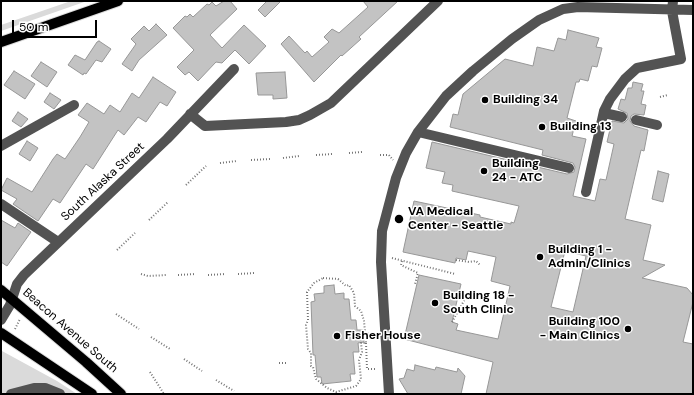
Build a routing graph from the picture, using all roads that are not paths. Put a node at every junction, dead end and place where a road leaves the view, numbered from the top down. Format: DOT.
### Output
graph roads {
  1 [pos="118,1"];
  2 [pos="438,1"];
  3 [pos="672,6"];
  4 [pos="693,10"];
  5 [pos="1,42"];
  6 [pos="234,70"];
  7 [pos="74,105"];
  8 [pos="604,113"];
  9 [pos="190,114"];
  10 [pos="622,117"];
  11 [pos="636,120"];
  12 [pos="657,125"];
  13 [pos="418,132"];
  14 [pos="1,146"];
  15 [pos="569,168"];
  16 [pos="586,192"];
  17 [pos="1,204"];
  18 [pos="58,242"];
  19 [pos="1,290"];
  20 [pos="12,298"];
  21 [pos="5,321"];
  22 [pos="1,333"];
  23 [pos="11,394"];
  24 [pos="60,394"];
  25 [pos="92,394"];
  26 [pos="121,394"];
  27 [pos="389,394"];
  1 -- 5 [label="main road"];
  2 -- 9 [label="street"];
  3 -- 4 [label="street"];
  3 -- 8 [label="street"];
  3 -- 13 [label="street"];
  6 -- 9 [label="street, South Alaska Street"];
  7 -- 14 [label="street"];
  8 -- 10 [label="street"];
  8 -- 16 [label="street"];
  9 -- 18 [label="street, South Alaska Street"];
  11 -- 12 [label="street"];
  13 -- 15 [label="street"];
  13 -- 27 [label="street"];
  17 -- 18 [label="street"];
  18 -- 20 [label="street, South Alaska Street"];
  19 -- 20 [label="main road, Beacon Avenue South"];
  20 -- 21 [label="street, South Alaska Street"];
  20 -- 26 [label="main road, Beacon Avenue South"];
  22 -- 25 [label="main road"];
  23 -- 24 [label="street"];
}
